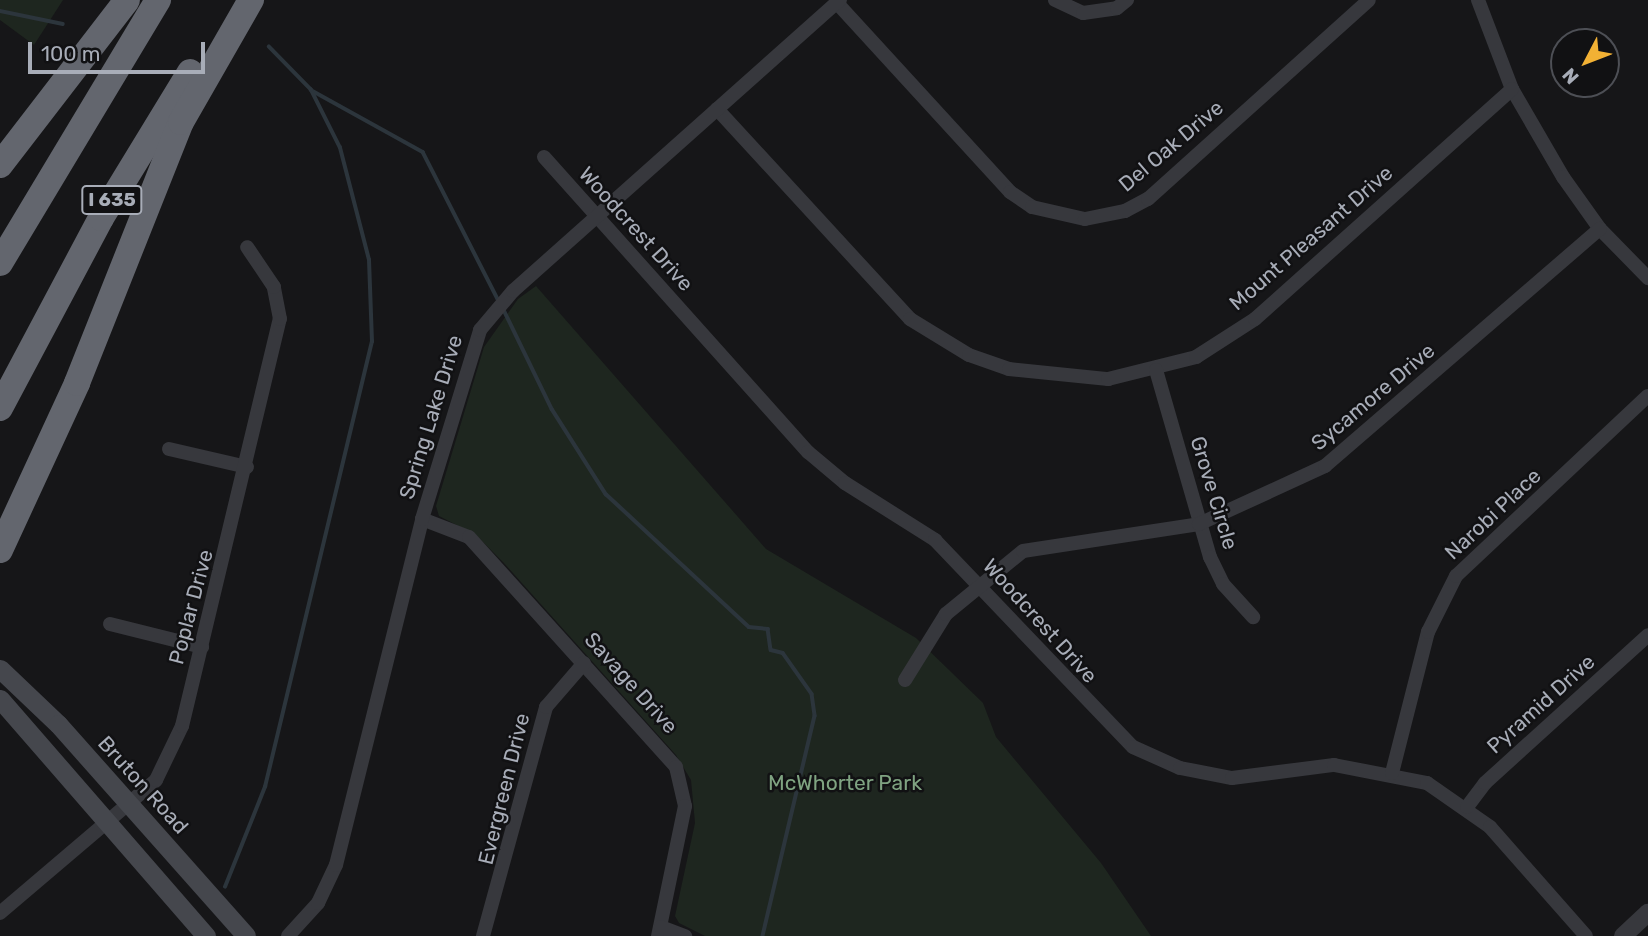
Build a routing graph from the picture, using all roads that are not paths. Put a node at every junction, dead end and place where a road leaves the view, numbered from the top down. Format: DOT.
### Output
graph roads {
  1 [pos="127,0"];
  2 [pos="158,0"];
  3 [pos="238,0"];
  4 [pos="251,0"];
  5 [pos="1055,0"];
  6 [pos="1127,0"];
  7 [pos="1369,0"];
  8 [pos="1478,0"];
  9 [pos="838,1"];
  10 [pos="1512,89"];
  11 [pos="717,109"];
  12 [pos="544,157"];
  13 [pos="0,165"];
  14 [pos="597,216"];
  15 [pos="1600,229"];
  16 [pos="247,247"];
  17 [pos="0,263"];
  18 [pos="1648,278"];
  19 [pos="1156,369"];
  20 [pos="1648,396"];
  21 [pos="0,408"];
  22 [pos="169,449"];
  23 [pos="247,467"];
  24 [pos="422,519"];
  25 [pos="1199,524"];
  26 [pos="0,550"];
  27 [pos="978,584"];
  28 [pos="1253,617"];
  29 [pos="110,624"];
  30 [pos="1648,635"];
  31 [pos="202,646"];
  32 [pos="584,663"];
  33 [pos="0,669"];
  34 [pos="905,680"];
  35 [pos="0,699"];
  36 [pos="1392,773"];
  37 [pos="131,806"];
  38 [pos="1467,807"];
  39 [pos="108,825"];
  40 [pos="0,913"];
  41 [pos="1648,913"];
  42 [pos="659,932"];
  43 [pos="206,936"];
  44 [pos="246,936"];
  45 [pos="288,936"];
  46 [pos="483,936"];
  47 [pos="685,936"];
  48 [pos="1586,936"];
  49 [pos="1623,936"];
  1 -- 13 [label="highway"];
  2 -- 17 [label="highway"];
  3 -- 21 [label="highway, I 635"];
  4 -- 26 [label="highway"];
  5 -- 6 [label="street"];
  7 -- 9 [label="street, Del Oak Drive"];
  8 -- 10 [label="street"];
  9 -- 11 [label="street, Spring Lake Drive"];
  10 -- 15 [label="street"];
  10 -- 19 [label="street, Mount Pleasant Drive"];
  11 -- 14 [label="street, Spring Lake Drive"];
  11 -- 19 [label="street, Mount Pleasant Drive"];
  12 -- 14 [label="street, Woodcrest Drive"];
  14 -- 24 [label="street, Spring Lake Drive"];
  14 -- 27 [label="street, Woodcrest Drive"];
  15 -- 18 [label="street"];
  15 -- 25 [label="street, Sycamore Drive"];
  16 -- 23 [label="street, Poplar Drive"];
  19 -- 25 [label="street, Grove Circle"];
  20 -- 36 [label="street, Narobi Place"];
  22 -- 23 [label="street"];
  23 -- 31 [label="street, Poplar Drive"];
  24 -- 32 [label="street, Savage Drive"];
  24 -- 45 [label="street, Spring Lake Drive"];
  25 -- 27 [label="street, Sycamore Drive"];
  25 -- 28 [label="street, Grove Circle"];
  27 -- 34 [label="street, Sycamore Drive"];
  27 -- 36 [label="street, Woodcrest Drive"];
  29 -- 31 [label="street"];
  30 -- 38 [label="street, Pyramid Drive"];
  31 -- 37 [label="street, Poplar Drive"];
  32 -- 42 [label="street, Savage Drive"];
  32 -- 46 [label="street, Evergreen Drive"];
  33 -- 37 [label="main road, Bruton Road"];
  35 -- 39 [label="main road"];
  36 -- 38 [label="street, Woodcrest Drive"];
  37 -- 39 [label="street, Poplar Drive"];
  37 -- 44 [label="main road, Bruton Road"];
  38 -- 48 [label="street, Woodcrest Drive"];
  39 -- 40 [label="street, Poplar Drive"];
  39 -- 43 [label="main road"];
  41 -- 49 [label="street"];
  42 -- 47 [label="street"];
}
